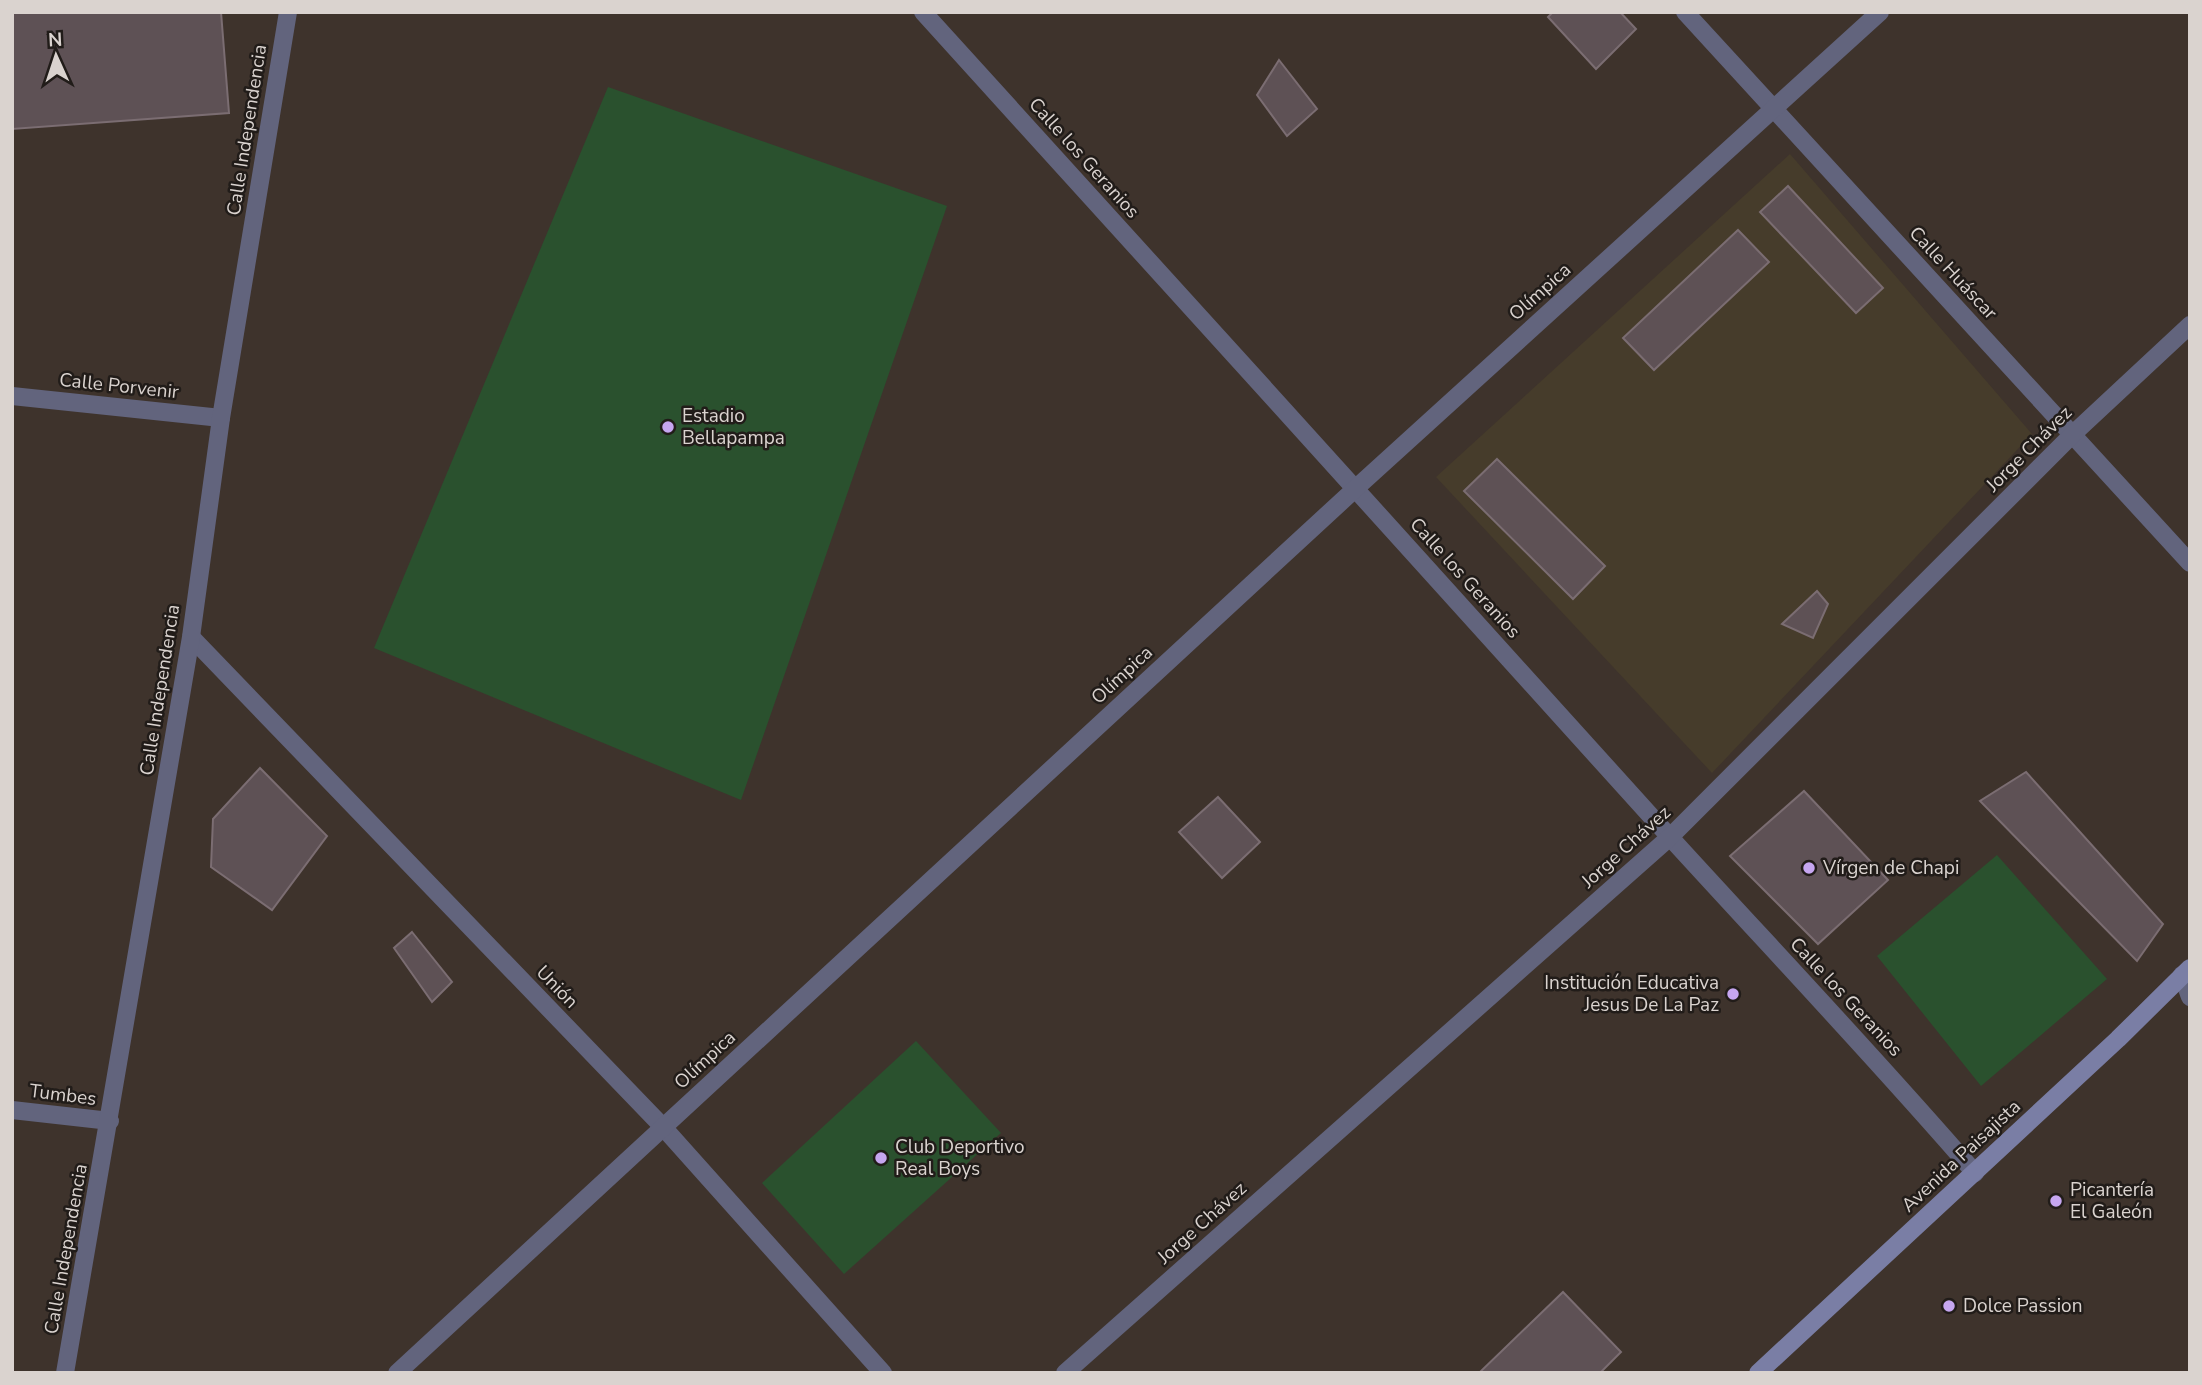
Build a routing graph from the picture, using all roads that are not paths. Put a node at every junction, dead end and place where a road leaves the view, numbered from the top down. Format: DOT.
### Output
graph roads {
  1 [pos="288,12"];
  2 [pos="923,12"];
  3 [pos="1685,12"];
  4 [pos="1880,12"];
  5 [pos="1773,108"];
  6 [pos="2190,325"];
  7 [pos="12,396"];
  8 [pos="221,418"];
  9 [pos="2073,434"];
  10 [pos="1356,488"];
  11 [pos="2190,563"];
  12 [pos="191,638"];
  13 [pos="1670,837"];
  14 [pos="2186,971"];
  15 [pos="2190,997"];
  16 [pos="12,1110"];
  17 [pos="110,1121"];
  18 [pos="663,1127"];
  19 [pos="1975,1172"];
  20 [pos="65,1373"];
  21 [pos="397,1373"];
  22 [pos="883,1373"];
  23 [pos="1065,1373"];
  24 [pos="1758,1373"];
  1 -- 8 [label="street, Calle Independencia"];
  2 -- 10 [label="street, Calle los Geranios"];
  3 -- 5 [label="street, Calle Huáscar"];
  4 -- 5 [label="street, Olímpica"];
  5 -- 9 [label="street, Calle Huáscar"];
  5 -- 10 [label="street, Olímpica"];
  6 -- 9 [label="street, Jorge Chávez"];
  7 -- 8 [label="street, Calle Porvenir"];
  8 -- 12 [label="street, Calle Independencia"];
  9 -- 11 [label="street, Calle Huáscar"];
  9 -- 13 [label="street, Jorge Chávez"];
  10 -- 13 [label="street, Calle los Geranios"];
  10 -- 18 [label="street, Olímpica"];
  12 -- 17 [label="street, Calle Independencia"];
  12 -- 18 [label="street, Unión"];
  13 -- 19 [label="street, Calle los Geranios"];
  13 -- 23 [label="street, Jorge Chávez"];
  14 -- 15 [label="street"];
  14 -- 19 [label="main road, Avenida Paisajista"];
  16 -- 17 [label="street, Tumbes"];
  17 -- 20 [label="street, Calle Independencia"];
  18 -- 21 [label="street, Olímpica"];
  18 -- 22 [label="street, Unión"];
  19 -- 24 [label="main road, Avenida Paisajista"];
}
